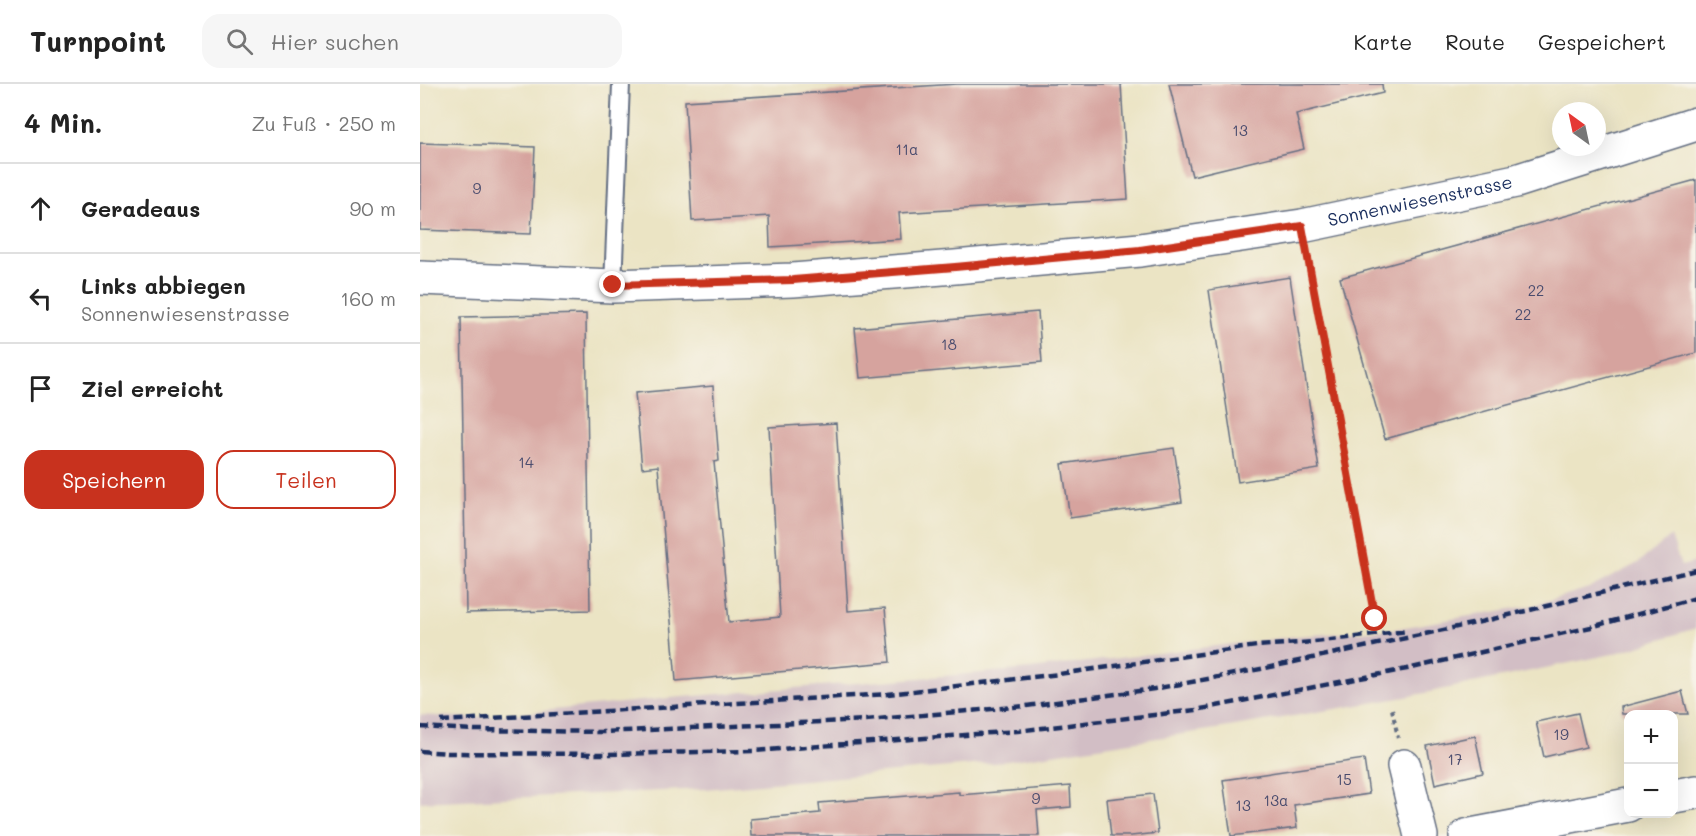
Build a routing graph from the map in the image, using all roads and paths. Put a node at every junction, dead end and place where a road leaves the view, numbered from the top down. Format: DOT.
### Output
graph roads {
  1 [pos="621,84"];
  2 [pos="1696,124"];
  3 [pos="1302,226"];
  4 [pos="420,278"];
  5 [pos="613,285"];
  6 [pos="1375,619"];
  7 [pos="1404,766"];
  8 [pos="1696,792"];
  9 [pos="1678,795"];
  10 [pos="1624,806"];
  11 [pos="1421,836"];
  12 [pos="1466,836"];
  1 -- 5 [label="lane"];
  2 -- 3 [label="street, Sonnenwiesenstrasse"];
  3 -- 5 [label="street, Sonnenwiesenstrasse"];
  3 -- 6 [label="path"];
  4 -- 5 [label="street, Sonnenwiesenstrasse"];
  7 -- 11 [label="street"];
  8 -- 9 [label="street"];
  10 -- 12 [label="street"];
}
